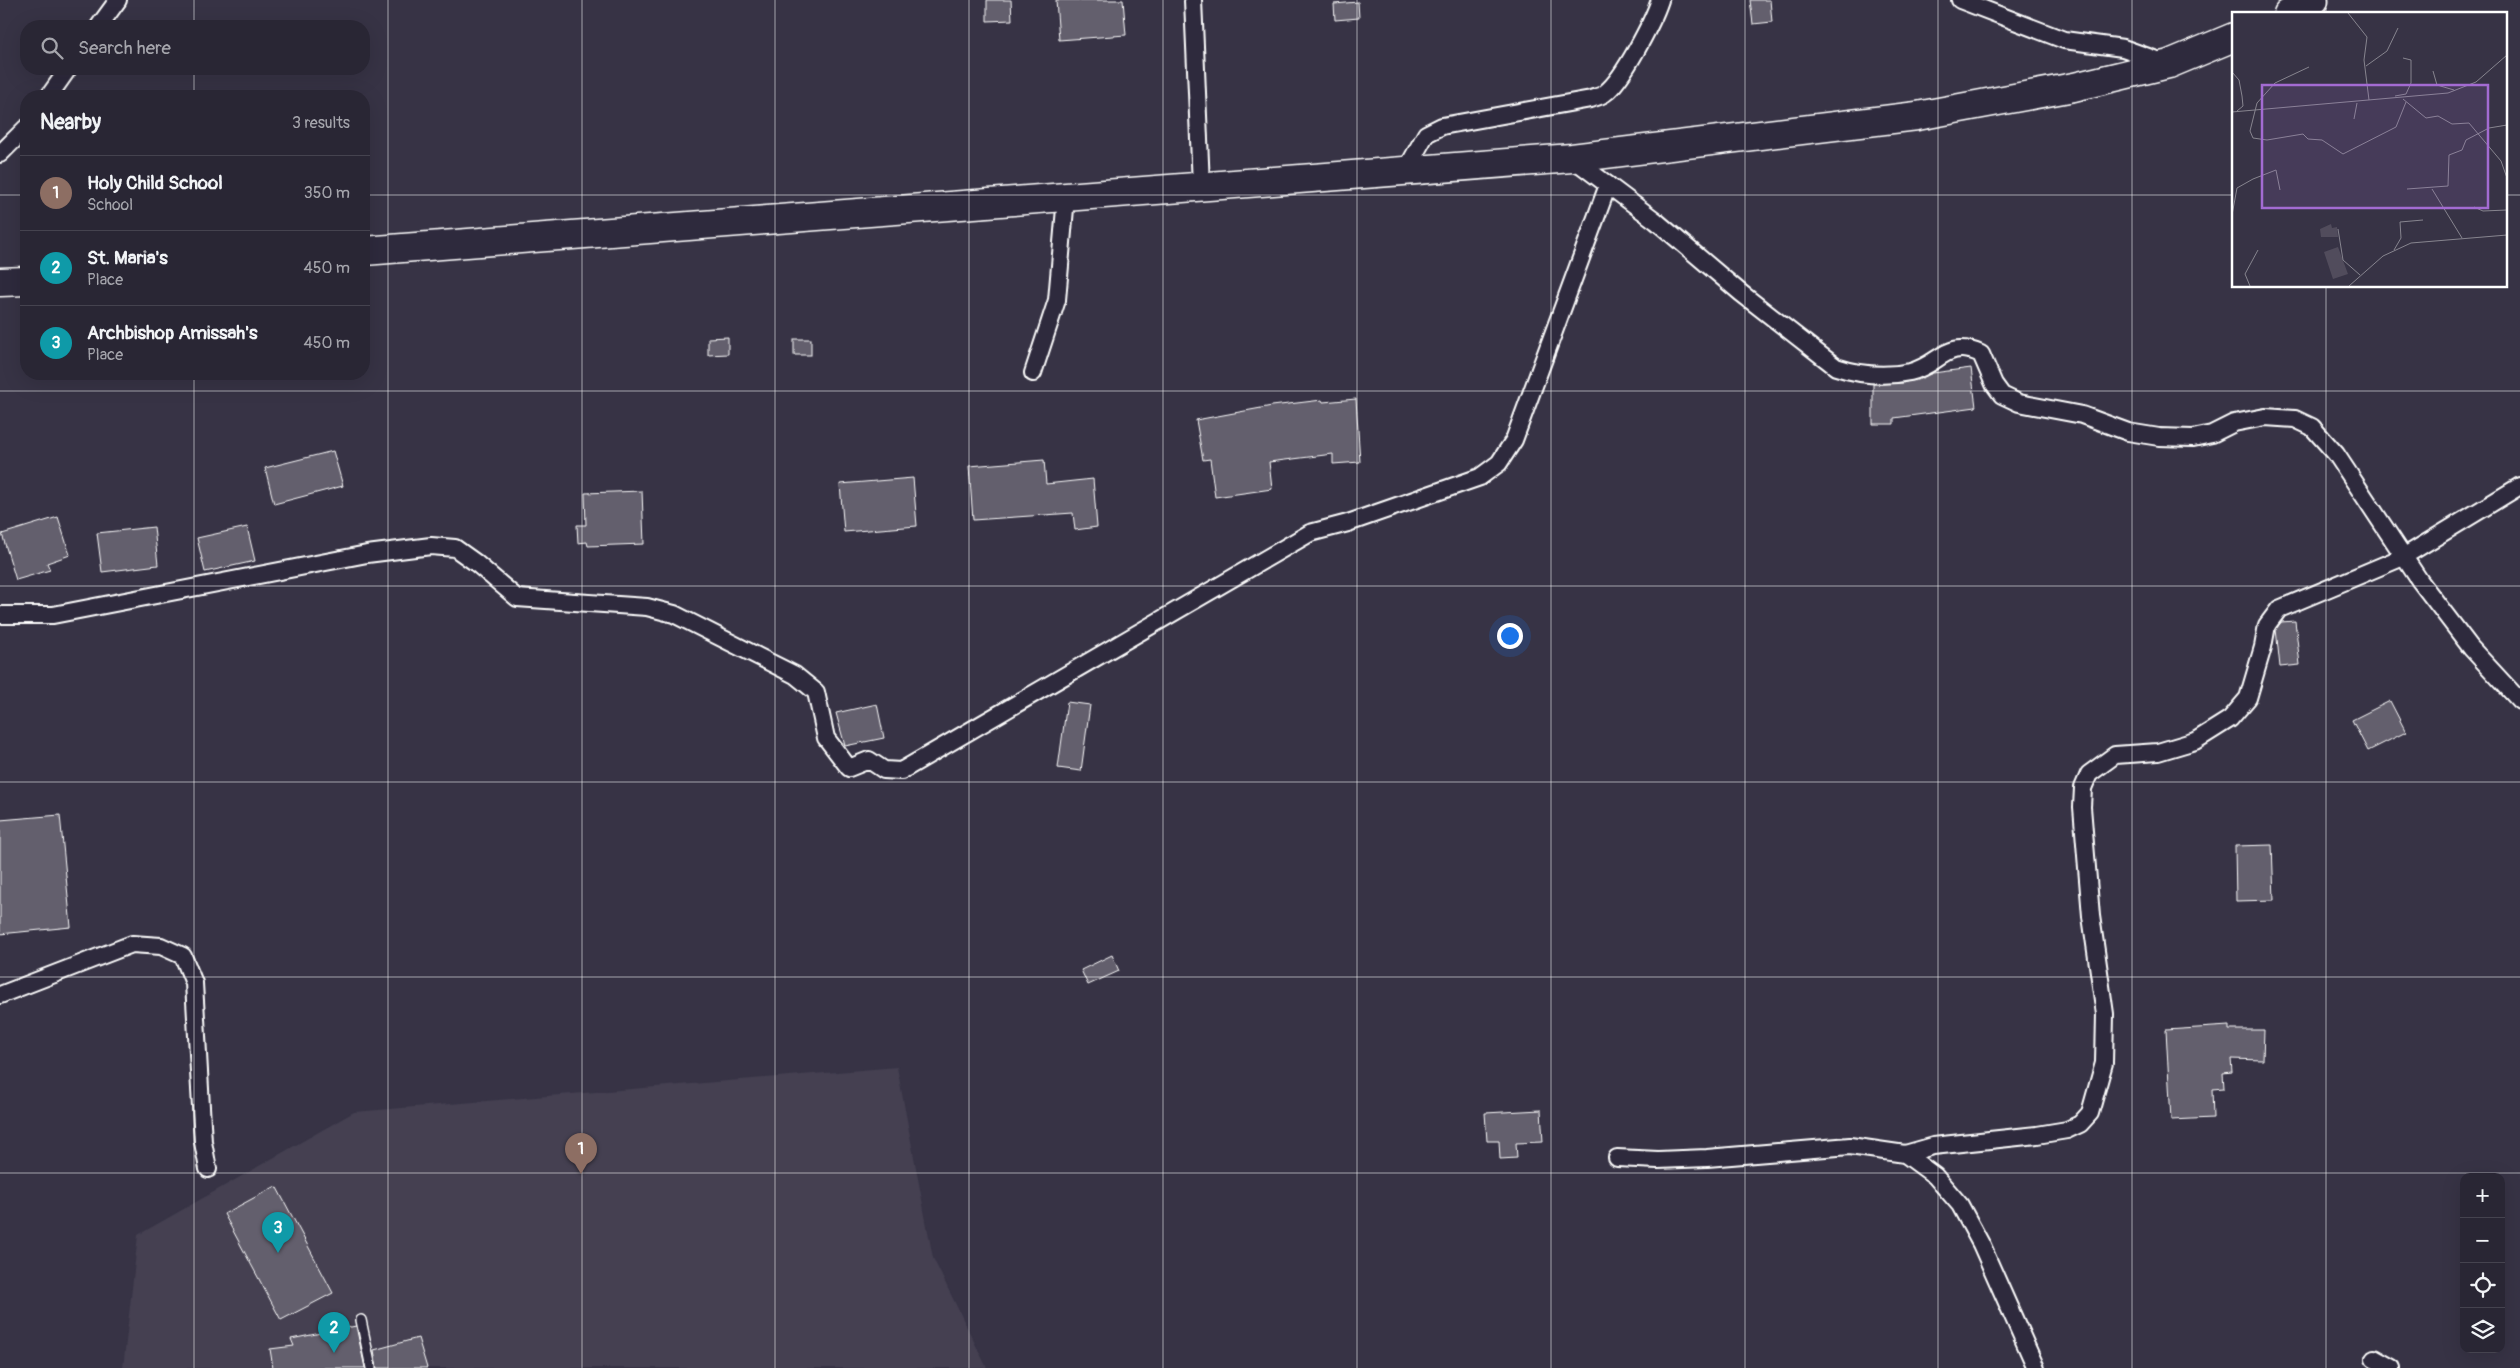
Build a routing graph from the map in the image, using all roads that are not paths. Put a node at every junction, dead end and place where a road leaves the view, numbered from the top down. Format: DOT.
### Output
graph roads {
  1 [pos="118,0"];
  2 [pos="1193,0"];
  3 [pos="1660,0"];
  4 [pos="1960,0"];
  5 [pos="2314,0"];
  6 [pos="2292,12"];
  7 [pos="103,20"];
  8 [pos="2232,38"];
  9 [pos="2169,64"];
  10 [pos="64,75"];
  11 [pos="53,90"];
  12 [pos="20,134"];
  13 [pos="0,154"];
  14 [pos="1572,158"];
  15 [pos="1406,170"];
  16 [pos="1200,185"];
  17 [pos="1608,185"];
  18 [pos="1066,197"];
  19 [pos="370,251"];
  20 [pos="20,281"];
  21 [pos="0,282"];
  22 [pos="1033,373"];
  23 [pos="2520,486"];
  24 [pos="2403,557"];
  25 [pos="0,614"];
  26 [pos="2520,701"];
  27 [pos="0,996"];
  28 [pos="1905,1154"];
  29 [pos="1617,1158"];
  30 [pos="208,1169"];
  31 [pos="361,1320"];
  32 [pos="2374,1358"];
  33 [pos="371,1368"];
  34 [pos="2036,1368"];
  35 [pos="2392,1368"];
  1 -- 7 [label="street"];
  2 -- 16 [label="street"];
  3 -- 15 [label="street"];
  4 -- 9 [label="street"];
  5 -- 6 [label="highway"];
  8 -- 9 [label="highway"];
  9 -- 14 [label="highway"];
  10 -- 11 [label="street"];
  12 -- 13 [label="street"];
  14 -- 15 [label="highway"];
  14 -- 17 [label="street"];
  15 -- 16 [label="highway"];
  16 -- 18 [label="highway"];
  17 -- 24 [label="street"];
  17 -- 25 [label="street"];
  18 -- 19 [label="highway"];
  18 -- 22 [label="street"];
  20 -- 21 [label="highway"];
  23 -- 24 [label="street"];
  24 -- 26 [label="street"];
  24 -- 28 [label="street"];
  27 -- 30 [label="street"];
  28 -- 29 [label="street"];
  28 -- 34 [label="street"];
  31 -- 33 [label="lane"];
  32 -- 35 [label="street"];
}
